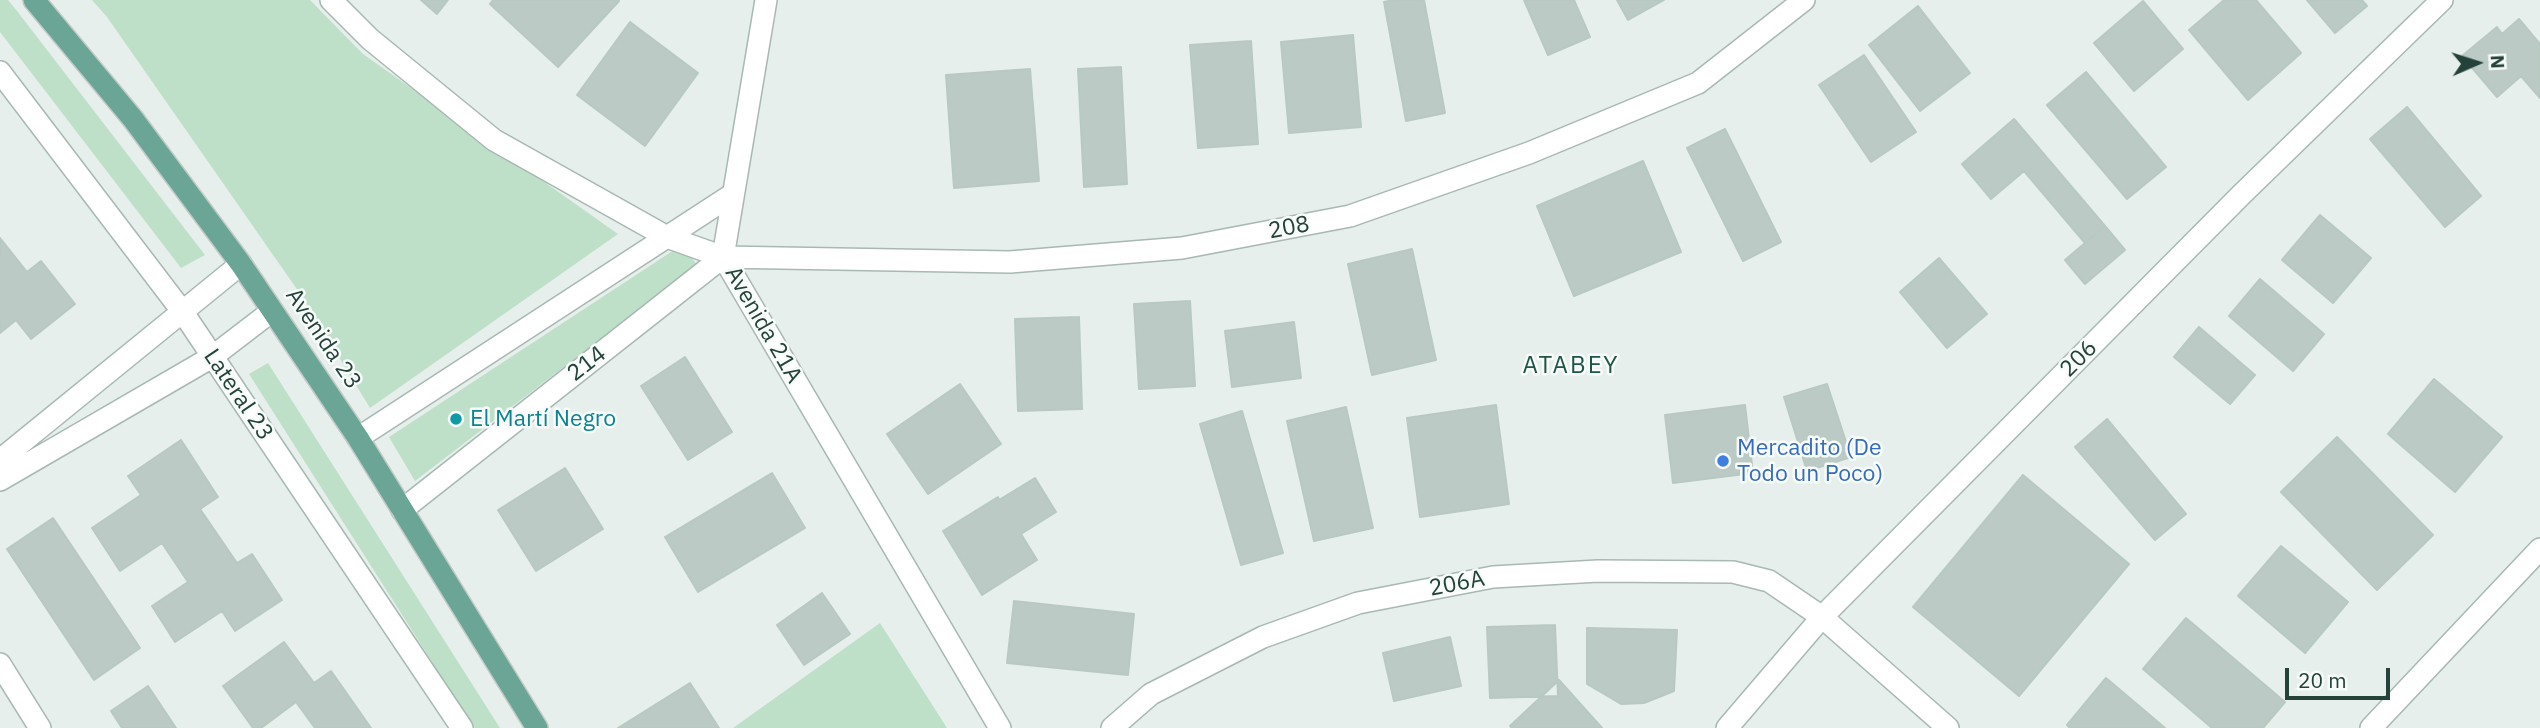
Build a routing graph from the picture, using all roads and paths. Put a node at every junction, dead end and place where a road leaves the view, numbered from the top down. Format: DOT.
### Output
graph roads {
  1 [pos="34,0"];
  2 [pos="331,0"];
  3 [pos="766,0"];
  4 [pos="1804,0"];
  5 [pos="2442,0"];
  6 [pos="0,72"];
  7 [pos="733,194"];
  8 [pos="667,237"];
  9 [pos="723,257"];
  10 [pos="241,264"];
  11 [pos="182,311"];
  12 [pos="272,311"];
  13 [pos="212,357"];
  14 [pos="358,438"];
  15 [pos="0,460"];
  16 [pos="0,480"];
  17 [pos="402,510"];
  18 [pos="2540,549"];
  19 [pos="1822,617"];
  20 [pos="0,664"];
  21 [pos="40,728"];
  22 [pos="462,728"];
  23 [pos="537,728"];
  24 [pos="1000,728"];
  25 [pos="1112,728"];
  26 [pos="1727,728"];
  27 [pos="1948,728"];
  28 [pos="2371,728"];
  1 -- 10 [label="main road, Avenida 23"];
  2 -- 8 [label="street, Avenida 21A"];
  3 -- 7 [label="street"];
  4 -- 9 [label="street, 208"];
  5 -- 19 [label="street, 206"];
  6 -- 11 [label="street, Lateral 23"];
  7 -- 8 [label="street"];
  7 -- 9 [label="street"];
  8 -- 9 [label="street, Avenida 21A"];
  8 -- 14 [label="street"];
  9 -- 17 [label="street, 214"];
  9 -- 24 [label="street, Avenida 21A"];
  10 -- 11 [label="street"];
  10 -- 12 [label="main road, Avenida 23"];
  11 -- 13 [label="street, Lateral 23"];
  11 -- 15 [label="street"];
  12 -- 13 [label="street"];
  12 -- 14 [label="main road, Avenida 23"];
  13 -- 16 [label="street"];
  13 -- 22 [label="street, Lateral 23"];
  14 -- 17 [label="main road, Avenida 23"];
  17 -- 23 [label="main road, Avenida 23"];
  18 -- 28 [label="street"];
  19 -- 25 [label="street, 206A"];
  19 -- 26 [label="street, 206"];
  19 -- 27 [label="street, 206A"];
  20 -- 21 [label="street"];
}
